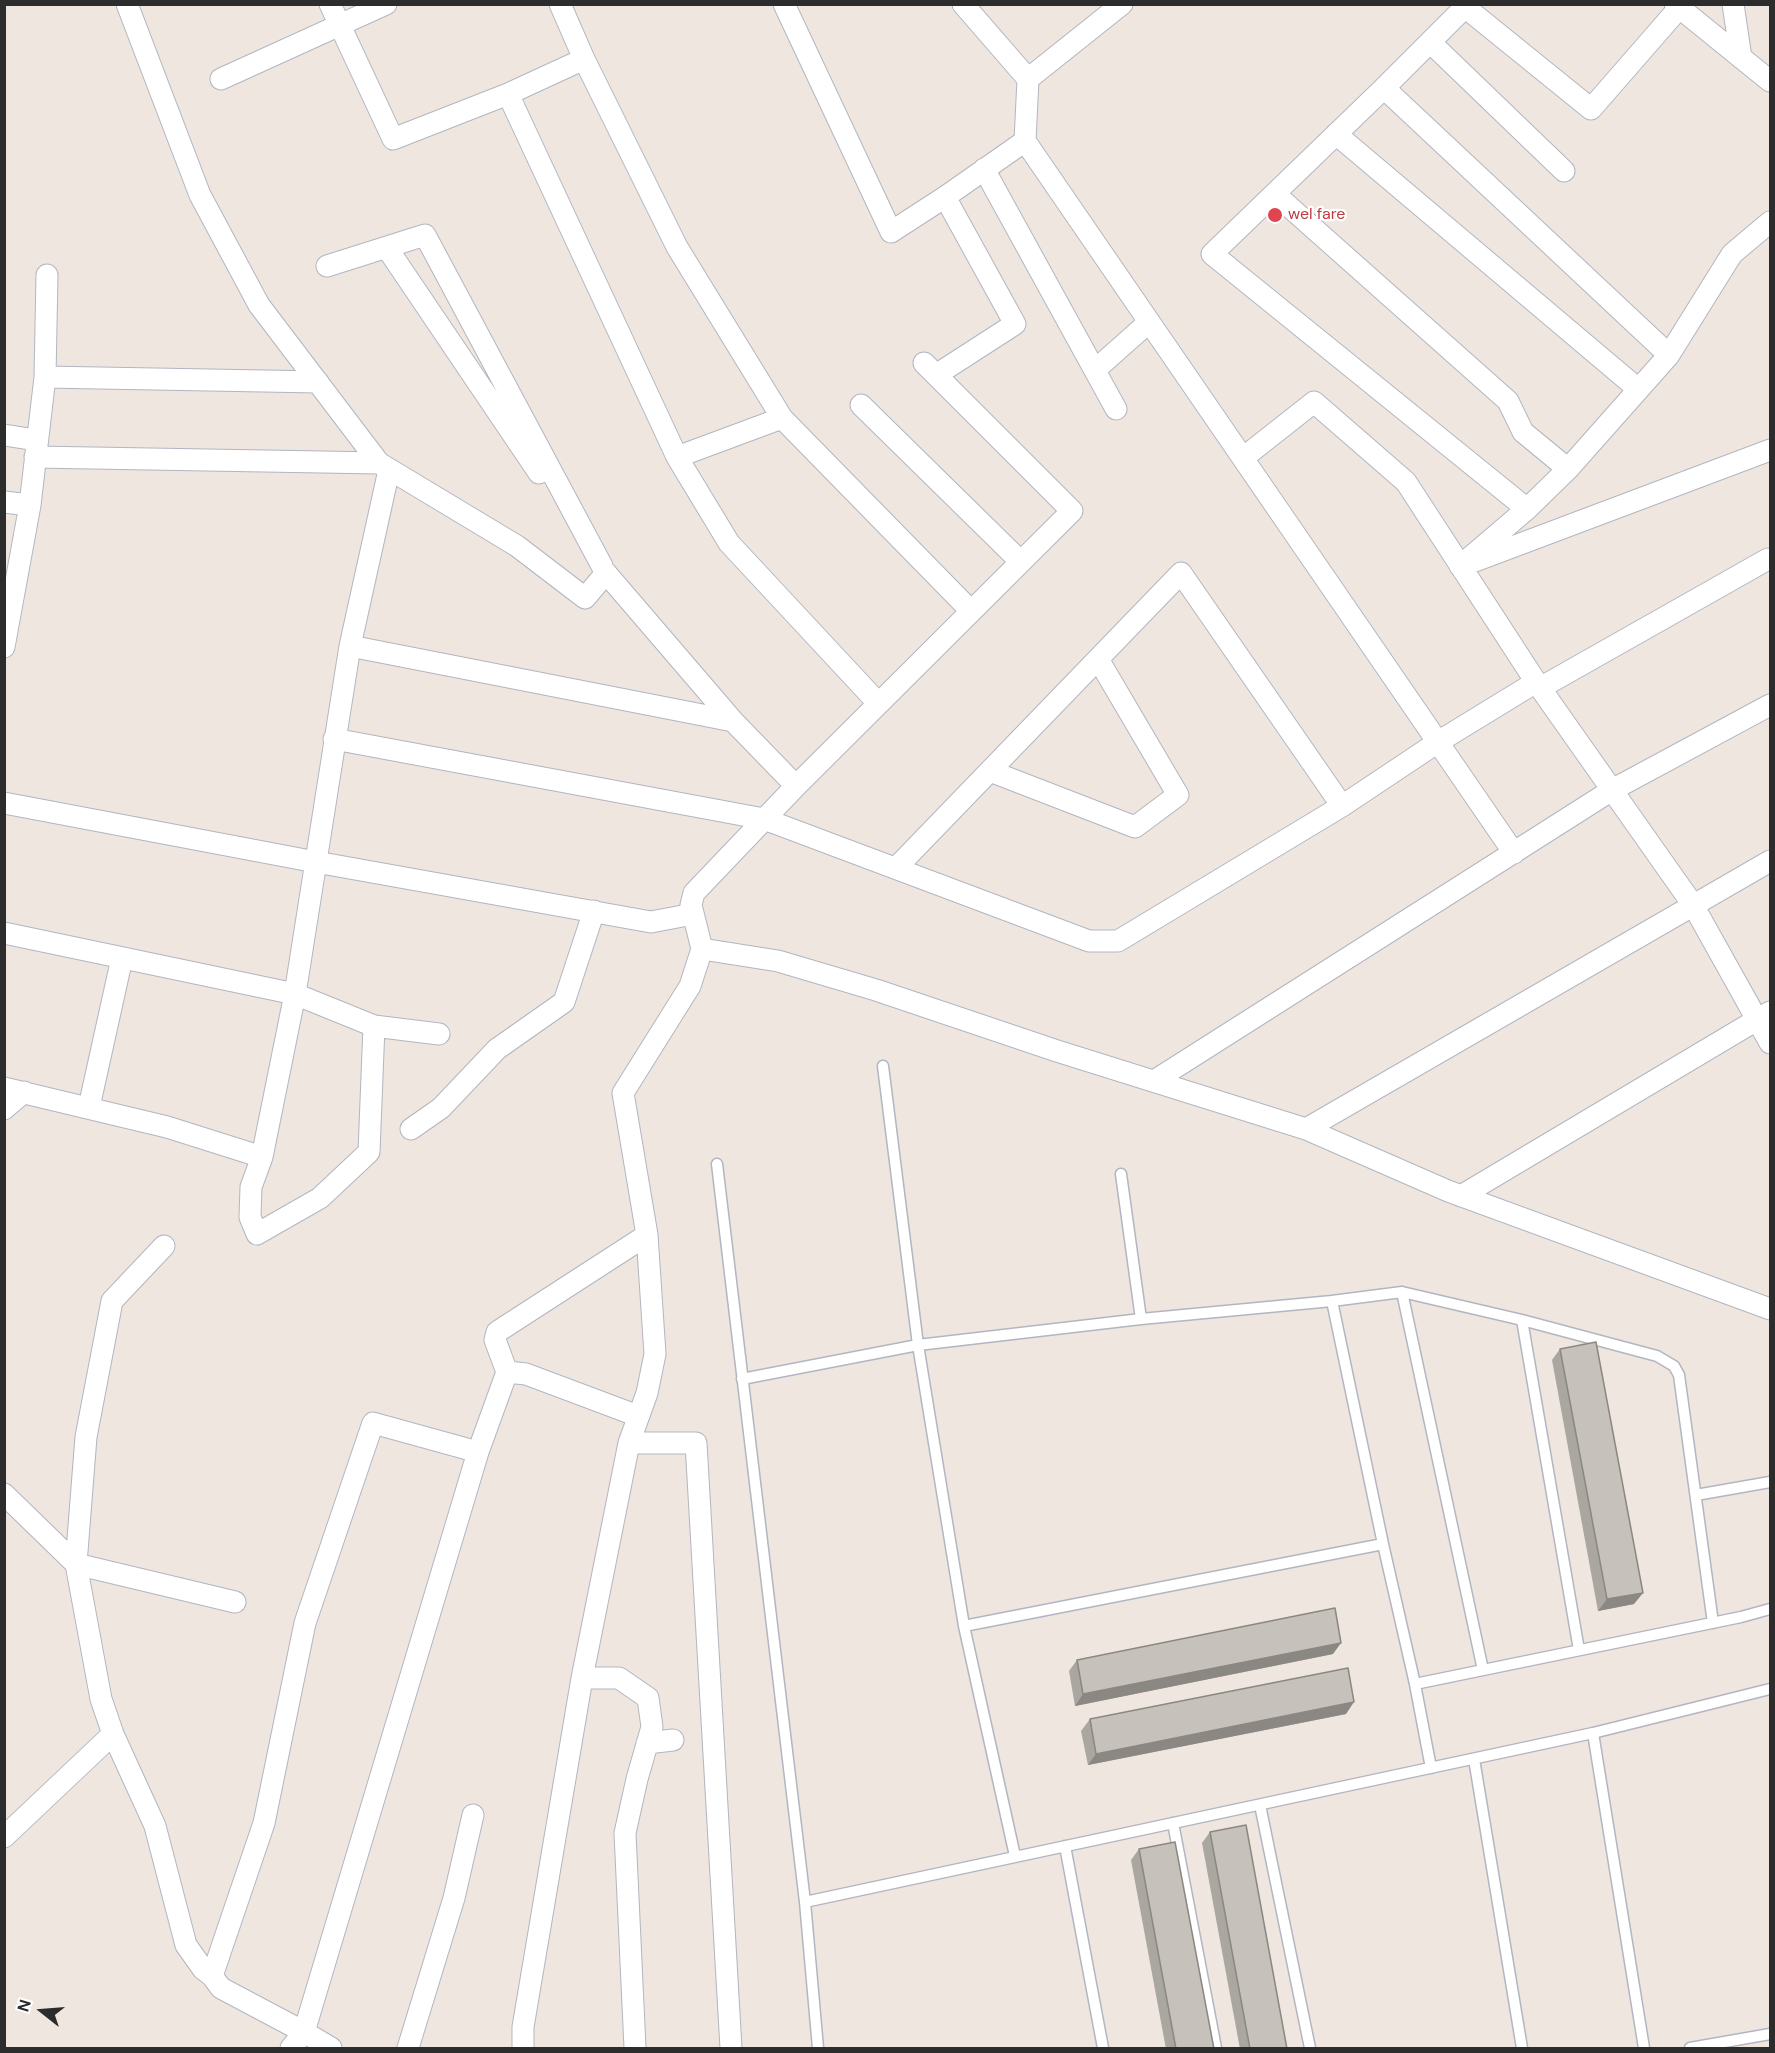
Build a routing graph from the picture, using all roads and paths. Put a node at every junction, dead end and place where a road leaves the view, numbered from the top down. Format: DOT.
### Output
graph roads {
  1 [pos="127,4"];
  2 [pos="330,4"];
  3 [pos="560,4"];
  4 [pos="784,4"];
  5 [pos="963,4"];
  6 [pos="1122,4"];
  7 [pos="1733,4"];
  8 [pos="386,5"];
  9 [pos="1466,6"];
  10 [pos="1677,6"];
  11 [pos="340,25"];
  12 [pos="1431,43"];
  13 [pos="1741,58"];
  14 [pos="584,59"];
  15 [pos="221,79"];
  16 [pos="1028,79"];
  17 [pos="1770,81"];
  18 [pos="1384,88"];
  19 [pos="508,94"];
  20 [pos="1336,134"];
  21 [pos="1025,141"];
  22 [pos="984,169"];
  23 [pos="1564,171"];
  24 [pos="1275,194"];
  25 [pos="945,197"];
  26 [pos="1770,222"];
  27 [pos="387,248"];
  28 [pos="327,266"];
  29 [pos="47,275"];
  30 [pos="1149,322"];
  31 [pos="1669,355"];
  32 [pos="1095,370"];
  33 [pos="45,377"];
  34 [pos="318,382"];
  35 [pos="1638,389"];
  36 [pos="861,405"];
  37 [pos="1116,409"];
  38 [pos="782,418"];
  39 [pos="4,435"];
  40 [pos="36,449"];
  41 [pos="1770,450"];
  42 [pos="677,456"];
  43 [pos="1243,459"];
  44 [pos="384,466"];
  45 [pos="1568,469"];
  46 [pos="4,502"];
  47 [pos="30,505"];
  48 [pos="1527,509"];
  49 [pos="1768,560"];
  50 [pos="1021,562"];
  51 [pos="1460,566"];
  52 [pos="604,570"];
  53 [pos="972,611"];
  54 [pos="350,646"];
  55 [pos="4,647"];
  56 [pos="1098,658"];
  57 [pos="1538,685"];
  58 [pos="878,703"];
  59 [pos="1770,705"];
  60 [pos="733,722"];
  61 [pos="334,739"];
  62 [pos="1438,742"];
  63 [pos="990,771"];
  64 [pos="796,786"];
  65 [pos="1612,790"];
  66 [pos="4,803"];
  67 [pos="1342,806"];
  68 [pos="764,819"];
  69 [pos="1514,852"];
  70 [pos="1770,861"];
  71 [pos="316,862"];
  72 [pos="896,868"];
  73 [pos="1693,905"];
  74 [pos="594,911"];
  75 [pos="693,914"];
  76 [pos="4,933"];
  77 [pos="702,949"];
  78 [pos="122,958"];
  79 [pos="295,994"];
  80 [pos="1764,1016"];
  81 [pos="374,1026"];
  82 [pos="439,1034"];
  83 [pos="1770,1043"];
  84 [pos="884,1066"];
  85 [pos="1154,1081"];
  86 [pos="14,1090"];
  87 [pos="89,1107"];
  88 [pos="4,1109"];
  89 [pos="411,1129"];
  90 [pos="1306,1129"];
  91 [pos="262,1157"];
  92 [pos="717,1164"];
  93 [pos="1121,1174"];
  94 [pos="1461,1196"];
  95 [pos="647,1235"];
  96 [pos="164,1246"];
  97 [pos="1402,1292"];
  98 [pos="1332,1301"];
  99 [pos="1770,1309"];
  100 [pos="1141,1319"];
  101 [pos="1522,1320"];
  102 [pos="918,1346"];
  103 [pos="507,1372"];
  104 [pos="742,1379"];
  105 [pos="638,1416"];
  106 [pos="629,1443"];
  107 [pos="478,1452"];
  108 [pos="1770,1482"];
  109 [pos="4,1494"];
  110 [pos="1696,1495"];
  111 [pos="1383,1544"];
  112 [pos="76,1564"];
  113 [pos="235,1602"];
  114 [pos="1770,1609"];
  115 [pos="1713,1623"];
  116 [pos="964,1626"];
  117 [pos="1579,1650"];
  118 [pos="1483,1670"];
  119 [pos="582,1678"];
  120 [pos="1415,1684"];
  121 [pos="1770,1689"];
  122 [pos="1593,1733"];
  123 [pos="113,1734"];
  124 [pos="673,1740"];
  125 [pos="647,1743"];
  126 [pos="1474,1759"];
  127 [pos="1431,1768"];
  128 [pos="1260,1804"];
  129 [pos="473,1815"];
  130 [pos="1173,1823"];
  131 [pos="4,1837"];
  132 [pos="1065,1846"];
  133 [pos="1015,1856"];
  134 [pos="805,1902"];
  135 [pos="212,1976"];
  136 [pos="1770,2034"];
  137 [pos="297,2040"];
  138 [pos="331,2049"];
  139 [pos="408,2049"];
  140 [pos="523,2049"];
  141 [pos="635,2049"];
  142 [pos="731,2049"];
  143 [pos="818,2049"];
  144 [pos="1103,2049"];
  145 [pos="1216,2049"];
  146 [pos="1310,2049"];
  147 [pos="1522,2049"];
  148 [pos="1644,2049"];
  149 [pos="1690,2049"];
  1 -- 34 [label="street"];
  2 -- 11 [label="street"];
  3 -- 14 [label="street"];
  4 -- 25 [label="street"];
  5 -- 16 [label="street"];
  6 -- 16 [label="street"];
  7 -- 13 [label="street"];
  8 -- 11 [label="street"];
  9 -- 10 [label="street"];
  9 -- 12 [label="street"];
  10 -- 13 [label="street"];
  11 -- 15 [label="street"];
  11 -- 19 [label="street"];
  12 -- 18 [label="street"];
  12 -- 23 [label="street"];
  13 -- 17 [label="street"];
  14 -- 19 [label="street"];
  14 -- 38 [label="street"];
  16 -- 21 [label="street"];
  18 -- 20 [label="street"];
  18 -- 31 [label="street"];
  19 -- 42 [label="street"];
  20 -- 24 [label="street"];
  20 -- 35 [label="street"];
  21 -- 22 [label="street"];
  21 -- 30 [label="street"];
  22 -- 25 [label="street"];
  22 -- 32 [label="street"];
  24 -- 45 [label="street"];
  24 -- 48 [label="street"];
  25 -- 50 [label="street"];
  26 -- 31 [label="street"];
  27 -- 28 [label="street"];
  27 -- 52 [label="street"];
  27 -- 52 [label="street"];
  29 -- 33 [label="street"];
  30 -- 32 [label="street"];
  30 -- 43 [label="street"];
  31 -- 35 [label="street"];
  32 -- 37 [label="street"];
  33 -- 34 [label="street"];
  33 -- 40 [label="street"];
  34 -- 44 [label="street"];
  35 -- 45 [label="street"];
  36 -- 50 [label="street"];
  38 -- 42 [label="street"];
  38 -- 53 [label="street"];
  39 -- 40 [label="street"];
  40 -- 44 [label="street"];
  40 -- 47 [label="street"];
  41 -- 51 [label="street"];
  42 -- 58 [label="street"];
  43 -- 51 [label="street"];
  43 -- 62 [label="street"];
  44 -- 52 [label="street"];
  44 -- 54 [label="street"];
  45 -- 48 [label="street"];
  46 -- 47 [label="street"];
  47 -- 55 [label="street"];
  48 -- 51 [label="street"];
  49 -- 57 [label="street"];
  50 -- 53 [label="street"];
  51 -- 57 [label="street"];
  52 -- 60 [label="street"];
  53 -- 58 [label="street"];
  54 -- 60 [label="street"];
  54 -- 61 [label="street"];
  56 -- 63 [label="street"];
  56 -- 63 [label="street"];
  56 -- 67 [label="street"];
  57 -- 62 [label="street"];
  57 -- 65 [label="street"];
  58 -- 64 [label="street"];
  59 -- 65 [label="street"];
  60 -- 64 [label="street"];
  61 -- 68 [label="street"];
  61 -- 71 [label="street"];
  62 -- 67 [label="street"];
  62 -- 69 [label="street"];
  63 -- 72 [label="street"];
  64 -- 68 [label="street"];
  65 -- 69 [label="street"];
  65 -- 73 [label="street"];
  66 -- 71 [label="street"];
  67 -- 72 [label="street"];
  68 -- 72 [label="street"];
  68 -- 75 [label="street"];
  69 -- 85 [label="street"];
  70 -- 73 [label="street"];
  71 -- 74 [label="street"];
  71 -- 79 [label="street"];
  73 -- 80 [label="street"];
  73 -- 90 [label="street"];
  74 -- 75 [label="street"];
  74 -- 89 [label="street"];
  75 -- 77 [label="street"];
  76 -- 78 [label="street"];
  77 -- 85 [label="street"];
  77 -- 95 [label="street"];
  78 -- 79 [label="street"];
  78 -- 87 [label="street"];
  79 -- 81 [label="street"];
  79 -- 91 [label="street"];
  80 -- 83 [label="street"];
  80 -- 94 [label="street"];
  81 -- 82 [label="street"];
  81 -- 91 [label="street"];
  84 -- 102 [label="lane"];
  85 -- 90 [label="street"];
  86 -- 87 [label="street"];
  86 -- 88 [label="street"];
  87 -- 91 [label="street"];
  90 -- 94 [label="street"];
  92 -- 104 [label="lane"];
  93 -- 100 [label="lane"];
  94 -- 99 [label="street"];
  95 -- 103 [label="street"];
  95 -- 105 [label="street"];
  96 -- 112 [label="street"];
  97 -- 98 [label="lane"];
  97 -- 101 [label="lane"];
  97 -- 118 [label="lane"];
  98 -- 100 [label="lane"];
  98 -- 111 [label="lane"];
  100 -- 102 [label="lane"];
  101 -- 110 [label="lane"];
  101 -- 117 [label="lane"];
  102 -- 104 [label="lane"];
  102 -- 116 [label="lane"];
  103 -- 105 [label="street"];
  103 -- 107 [label="street"];
  104 -- 134 [label="lane"];
  105 -- 106 [label="street"];
  106 -- 119 [label="street"];
  106 -- 142 [label="street"];
  107 -- 135 [label="street"];
  107 -- 137 [label="street"];
  108 -- 110 [label="lane"];
  109 -- 112 [label="street"];
  110 -- 115 [label="lane"];
  111 -- 116 [label="lane"];
  111 -- 120 [label="lane"];
  112 -- 113 [label="street"];
  112 -- 123 [label="street"];
  114 -- 115 [label="lane"];
  115 -- 117 [label="lane"];
  116 -- 133 [label="lane"];
  117 -- 118 [label="lane"];
  118 -- 120 [label="lane"];
  119 -- 125 [label="street"];
  119 -- 140 [label="street"];
  120 -- 127 [label="lane"];
  121 -- 122 [label="lane"];
  122 -- 126 [label="lane"];
  122 -- 148 [label="lane"];
  123 -- 131 [label="street"];
  123 -- 135 [label="street"];
  124 -- 125 [label="street"];
  125 -- 141 [label="street"];
  126 -- 127 [label="lane"];
  126 -- 147 [label="lane"];
  127 -- 128 [label="lane"];
  128 -- 130 [label="lane"];
  128 -- 146 [label="lane"];
  129 -- 139 [label="street"];
  130 -- 132 [label="lane"];
  130 -- 145 [label="lane"];
  132 -- 133 [label="lane"];
  132 -- 144 [label="lane"];
  133 -- 134 [label="lane"];
  134 -- 143 [label="lane"];
  135 -- 137 [label="street"];
  136 -- 149 [label="lane"];
  137 -- 138 [label="street"];
}
